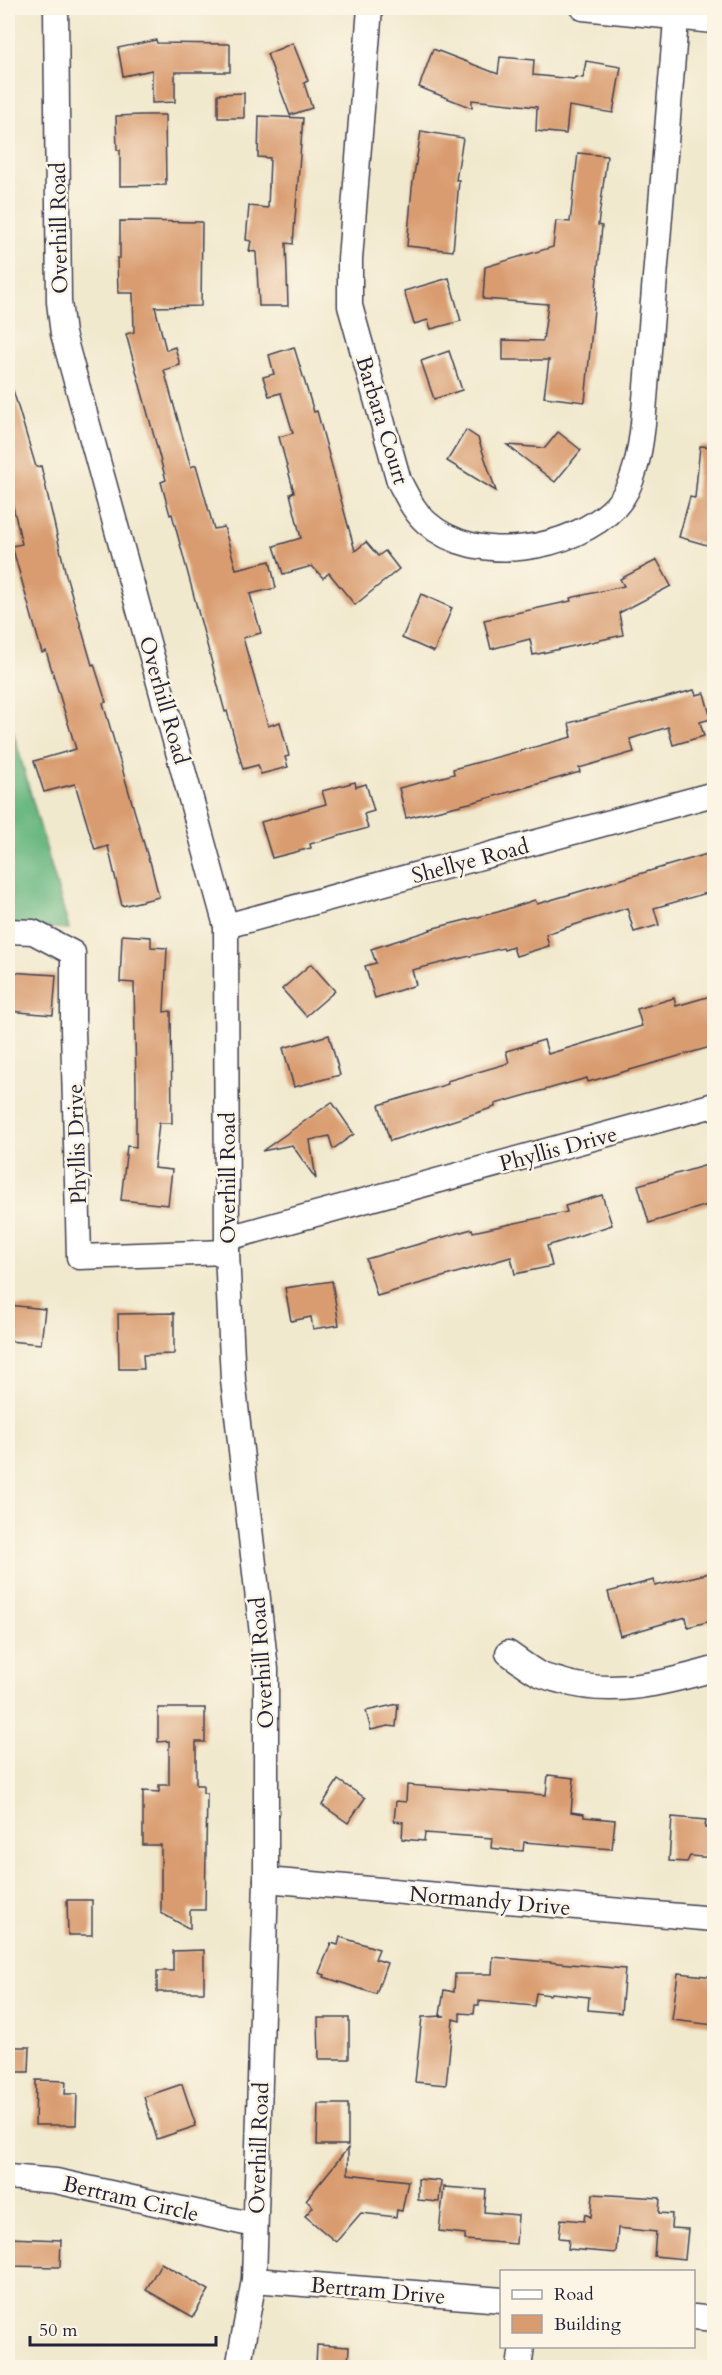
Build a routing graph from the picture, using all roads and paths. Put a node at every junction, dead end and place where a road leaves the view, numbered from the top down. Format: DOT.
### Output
graph roads {
  1 [pos="56,8"];
  2 [pos="370,8"];
  3 [pos="583,8"];
  4 [pos="676,13"];
  5 [pos="714,21"];
  6 [pos="714,794"];
  7 [pos="226,926"];
  8 [pos="8,931"];
  9 [pos="714,1105"];
  10 [pos="228,1245"];
  11 [pos="508,1653"];
  12 [pos="714,1670"];
  13 [pos="266,1880"];
  14 [pos="714,1919"];
  15 [pos="8,2177"];
  16 [pos="254,2225"];
  17 [pos="254,2280"];
  18 [pos="500,2300"];
  19 [pos="695,2317"];
  20 [pos="714,2319"];
  21 [pos="522,2348"];
  22 [pos="238,2367"];
  23 [pos="519,2367"];
  1 -- 7 [label="street, Overhill Road"];
  2 -- 4 [label="street, Barbara Court"];
  3 -- 4 [label="street"];
  4 -- 5 [label="street"];
  6 -- 7 [label="street, Shellye Road"];
  7 -- 10 [label="street, Overhill Road"];
  8 -- 10 [label="street, Phyllis Drive"];
  9 -- 10 [label="street, Phyllis Drive"];
  10 -- 13 [label="street, Overhill Road"];
  11 -- 12 [label="street"];
  13 -- 14 [label="street, Normandy Drive"];
  13 -- 16 [label="street, Overhill Road"];
  15 -- 16 [label="street, Bertram Circle"];
  16 -- 17 [label="street, Overhill Road"];
  17 -- 18 [label="street, Bertram Drive"];
  17 -- 22 [label="street, Overhill Road"];
  19 -- 20 [label="street"];
  21 -- 23 [label="street"];
}
